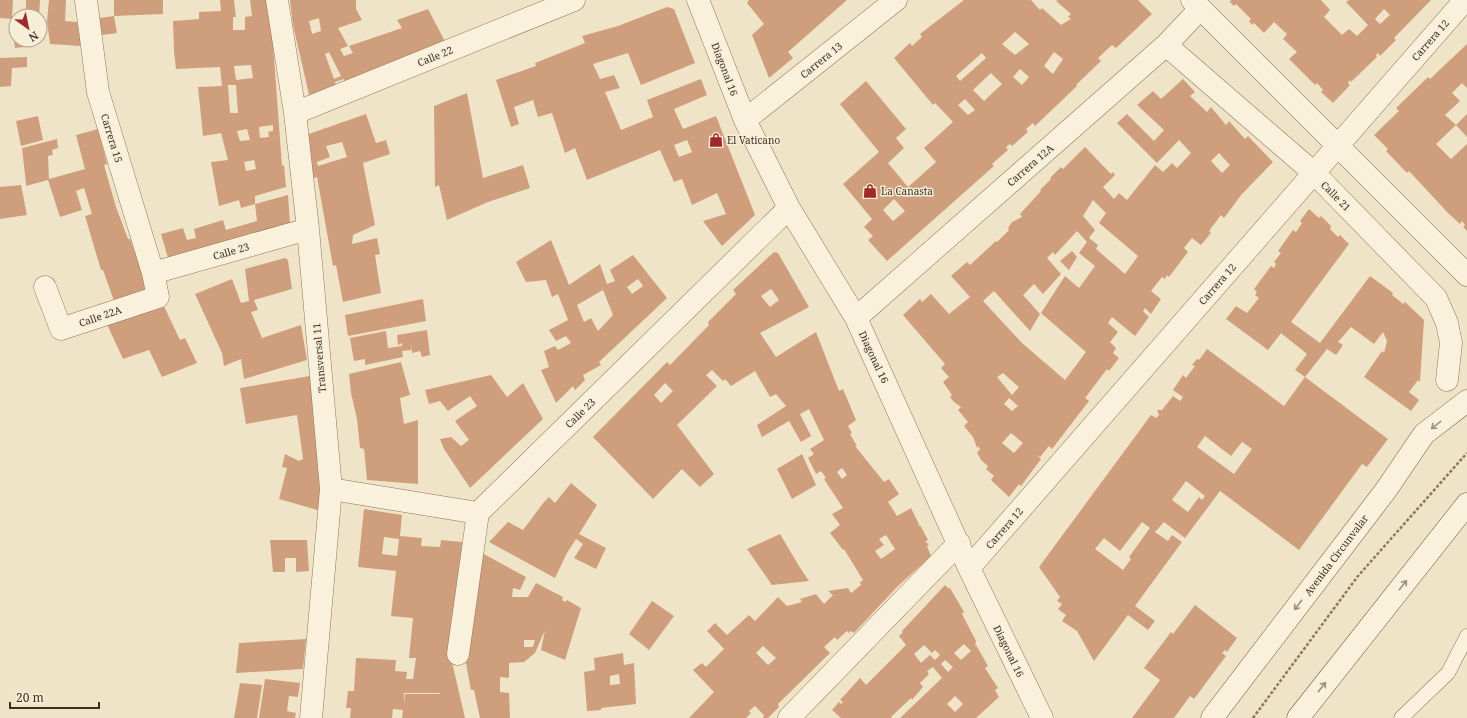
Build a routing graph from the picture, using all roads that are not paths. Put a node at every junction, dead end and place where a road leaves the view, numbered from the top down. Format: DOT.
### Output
graph roads {
  1 [pos="86,0"];
  2 [pos="277,0"];
  3 [pos="574,0"];
  4 [pos="698,0"];
  5 [pos="896,0"];
  6 [pos="1465,1"];
  7 [pos="1196,4"];
  8 [pos="1166,45"];
  9 [pos="295,113"];
  10 [pos="745,120"];
  11 [pos="1338,146"];
  12 [pos="1314,173"];
  13 [pos="789,208"];
  14 [pos="308,229"];
  15 [pos="153,273"];
  16 [pos="1467,275"];
  17 [pos="45,287"];
  18 [pos="856,318"];
  19 [pos="1447,380"];
  20 [pos="1467,401"];
  21 [pos="331,489"];
  22 [pos="1467,504"];
  23 [pos="478,513"];
  24 [pos="959,543"];
  25 [pos="969,568"];
  26 [pos="1467,636"];
  27 [pos="458,654"];
  28 [pos="311,718"];
  29 [pos="789,718"];
  30 [pos="1042,718"];
  31 [pos="1212,718"];
  32 [pos="1298,718"];
  33 [pos="1401,718"];
  1 -- 15 [label="street, Carrera 15"];
  2 -- 9 [label="street, Transversal 11"];
  3 -- 9 [label="street, Calle 22"];
  4 -- 10 [label="street, Diagonal 16"];
  5 -- 10 [label="street, Carrera 13"];
  6 -- 11 [label="street, Carrera 12"];
  7 -- 8 [label="street, Carrera 12A"];
  7 -- 11 [label="street"];
  8 -- 12 [label="street, Calle 21"];
  8 -- 18 [label="street, Carrera 12A"];
  9 -- 14 [label="street, Transversal 11"];
  10 -- 13 [label="street, Diagonal 16"];
  11 -- 12 [label="street, Carrera 12"];
  11 -- 16 [label="street"];
  12 -- 19 [label="street, Calle 21"];
  12 -- 25 [label="street, Carrera 12"];
  13 -- 18 [label="street, Diagonal 16"];
  13 -- 23 [label="street, Calle 23"];
  14 -- 15 [label="street, Calle 23"];
  14 -- 21 [label="street, Transversal 11"];
  15 -- 17 [label="street, Calle 22A"];
  18 -- 24 [label="street, Diagonal 16"];
  20 -- 31 [label="street, Avenida Circunvalar, one-way"];
  21 -- 23 [label="street"];
  21 -- 28 [label="street, Transversal 11"];
  32 -- 22 [label="street, one-way"];
  23 -- 27 [label="street"];
  24 -- 25 [label="street, Diagonal 16"];
  24 -- 29 [label="street"];
  25 -- 30 [label="street, Diagonal 16"];
  26 -- 33 [label="lane"];
}
